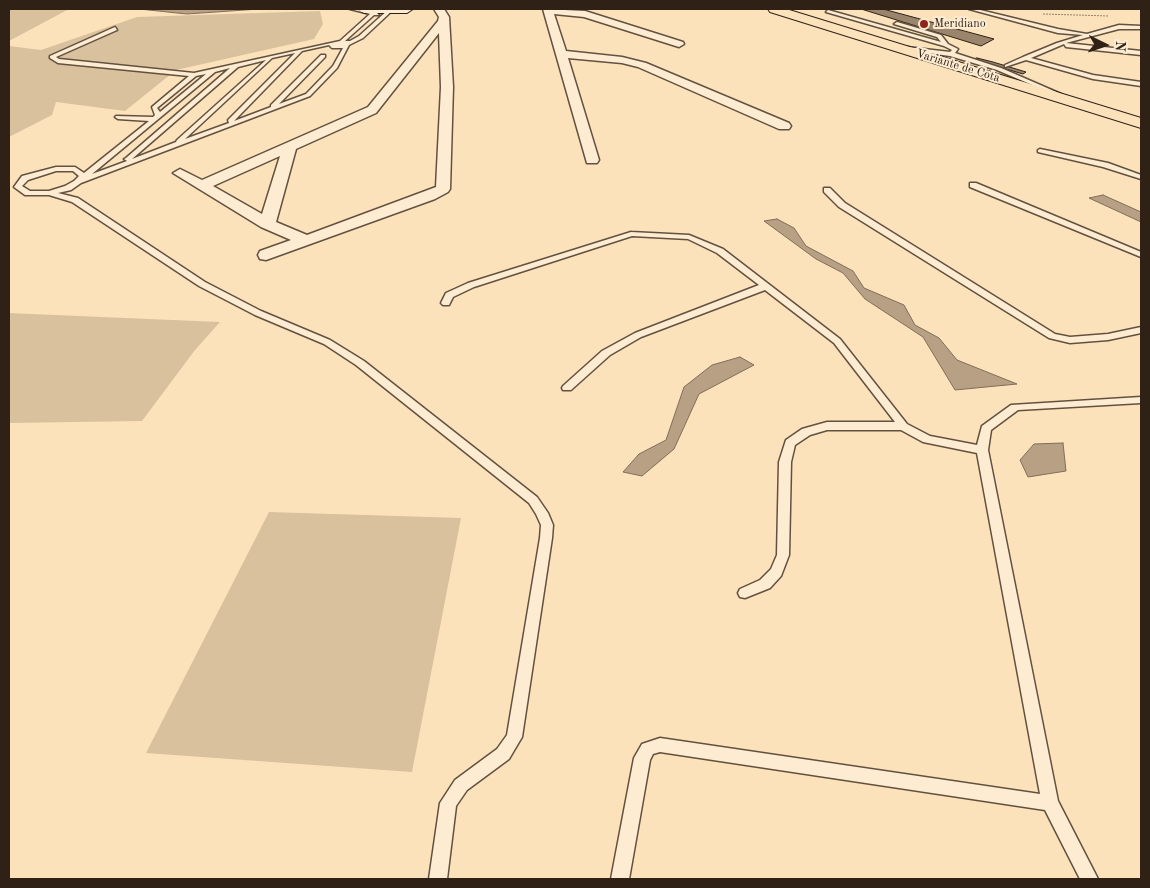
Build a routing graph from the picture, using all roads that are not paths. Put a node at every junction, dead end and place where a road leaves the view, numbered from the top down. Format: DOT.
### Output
graph roads {
  1 [pos="352,9"];
  2 [pos="407,9"];
  3 [pos="774,9"];
  4 [pos="833,9"];
  5 [pos="842,9"];
  6 [pos="971,9"];
  7 [pos="380,10"];
  8 [pos="548,10"];
  9 [pos="441,15"];
  10 [pos="1106,23"];
  11 [pos="1141,27"];
  12 [pos="115,29"];
  13 [pos="1058,31"];
  14 [pos="1096,33"];
  15 [pos="1072,41"];
  16 [pos="346,43"];
  17 [pos="679,44"];
  18 [pos="1059,44"];
  19 [pos="946,45"];
  20 [pos="1094,47"];
  21 [pos="899,48"];
  22 [pos="301,50"];
  23 [pos="1141,53"];
  24 [pos="562,54"];
  25 [pos="951,54"];
  26 [pos="323,56"];
  27 [pos="271,58"];
  28 [pos="1023,59"];
  29 [pos="987,63"];
  30 [pos="237,66"];
  31 [pos="1003,68"];
  32 [pos="212,72"];
  33 [pos="194,75"];
  34 [pos="1141,84"];
  35 [pos="270,108"];
  36 [pos="1090,108"];
  37 [pos="118,117"];
  38 [pos="156,117"];
  39 [pos="1141,123"];
  40 [pos="226,125"];
  41 [pos="784,126"];
  42 [pos="173,146"];
  43 [pos="290,147"];
  44 [pos="1040,151"];
  45 [pos="592,160"];
  46 [pos="101,162"];
  47 [pos="120,165"];
  48 [pos="71,169"];
  49 [pos="180,173"];
  50 [pos="1141,177"];
  51 [pos="78,182"];
  52 [pos="203,185"];
  53 [pos="973,185"];
  54 [pos="827,190"];
  55 [pos="49,193"];
  56 [pos="75,200"];
  57 [pos="267,224"];
  58 [pos="305,240"];
  59 [pos="266,255"];
  60 [pos="1141,255"];
  61 [pos="766,286"];
  62 [pos="446,303"];
  63 [pos="1141,330"];
  64 [pos="567,388"];
  65 [pos="1141,400"];
  66 [pos="903,426"];
  67 [pos="982,450"];
  68 [pos="745,593"];
  69 [pos="1050,803"];
  70 [pos="438,879"];
  71 [pos="620,879"];
  72 [pos="1089,879"];
  1 -- 7 [label="lane"];
  2 -- 7 [label="main road"];
  3 -- 21 [label="main road, Variante de Cota"];
  4 -- 19 [label="lane"];
  5 -- 19 [label="lane"];
  6 -- 13 [label="lane"];
  7 -- 16 [label="lane"];
  7 -- 16 [label="lane"];
  8 -- 17 [label="street"];
  8 -- 24 [label="street"];
  9 -- 43 [label="street"];
  9 -- 58 [label="street"];
  10 -- 14 [label="lane"];
  11 -- 14 [label="lane"];
  12 -- 33 [label="lane"];
  13 -- 14 [label="lane"];
  13 -- 15 [label="lane"];
  14 -- 15 [label="lane"];
  15 -- 18 [label="lane"];
  15 -- 20 [label="lane"];
  16 -- 22 [label="lane"];
  16 -- 35 [label="lane"];
  18 -- 20 [label="lane"];
  18 -- 28 [label="lane"];
  19 -- 25 [label="lane"];
  20 -- 23 [label="lane"];
  21 -- 25 [label="lane"];
  21 -- 36 [label="main road, Variante de Cota"];
  22 -- 27 [label="lane"];
  22 -- 40 [label="lane"];
  24 -- 41 [label="street"];
  24 -- 45 [label="street"];
  25 -- 29 [label="lane"];
  26 -- 35 [label="lane"];
  27 -- 30 [label="lane"];
  27 -- 42 [label="lane"];
  28 -- 29 [label="lane"];
  28 -- 31 [label="lane"];
  28 -- 34 [label="lane"];
  29 -- 31 [label="lane"];
  30 -- 32 [label="lane"];
  30 -- 47 [label="lane"];
  31 -- 36 [label="lane"];
  32 -- 33 [label="lane"];
  32 -- 38 [label="lane"];
  33 -- 38 [label="lane"];
  35 -- 40 [label="lane"];
  36 -- 39 [label="main road, Variante de Cota"];
  37 -- 38 [label="lane"];
  38 -- 46 [label="lane"];
  40 -- 42 [label="lane"];
  42 -- 47 [label="lane"];
  43 -- 52 [label="street"];
  43 -- 57 [label="street"];
  44 -- 50 [label="lane"];
  46 -- 47 [label="lane"];
  46 -- 48 [label="lane"];
  46 -- 51 [label="lane"];
  47 -- 51 [label="lane"];
  48 -- 51 [label="lane"];
  48 -- 55 [label="lane"];
  49 -- 52 [label="street"];
  51 -- 55 [label="lane"];
  51 -- 56 [label="lane"];
  52 -- 57 [label="street"];
  53 -- 60 [label="lane"];
  54 -- 63 [label="lane"];
  55 -- 56 [label="lane"];
  56 -- 70 [label="lane"];
  57 -- 58 [label="street"];
  58 -- 59 [label="street"];
  61 -- 62 [label="lane"];
  61 -- 64 [label="lane"];
  61 -- 66 [label="lane"];
  65 -- 67 [label="lane"];
  66 -- 67 [label="lane"];
  66 -- 68 [label="lane"];
  67 -- 69 [label="lane"];
  69 -- 71 [label="lane"];
  69 -- 72 [label="lane"];
}
